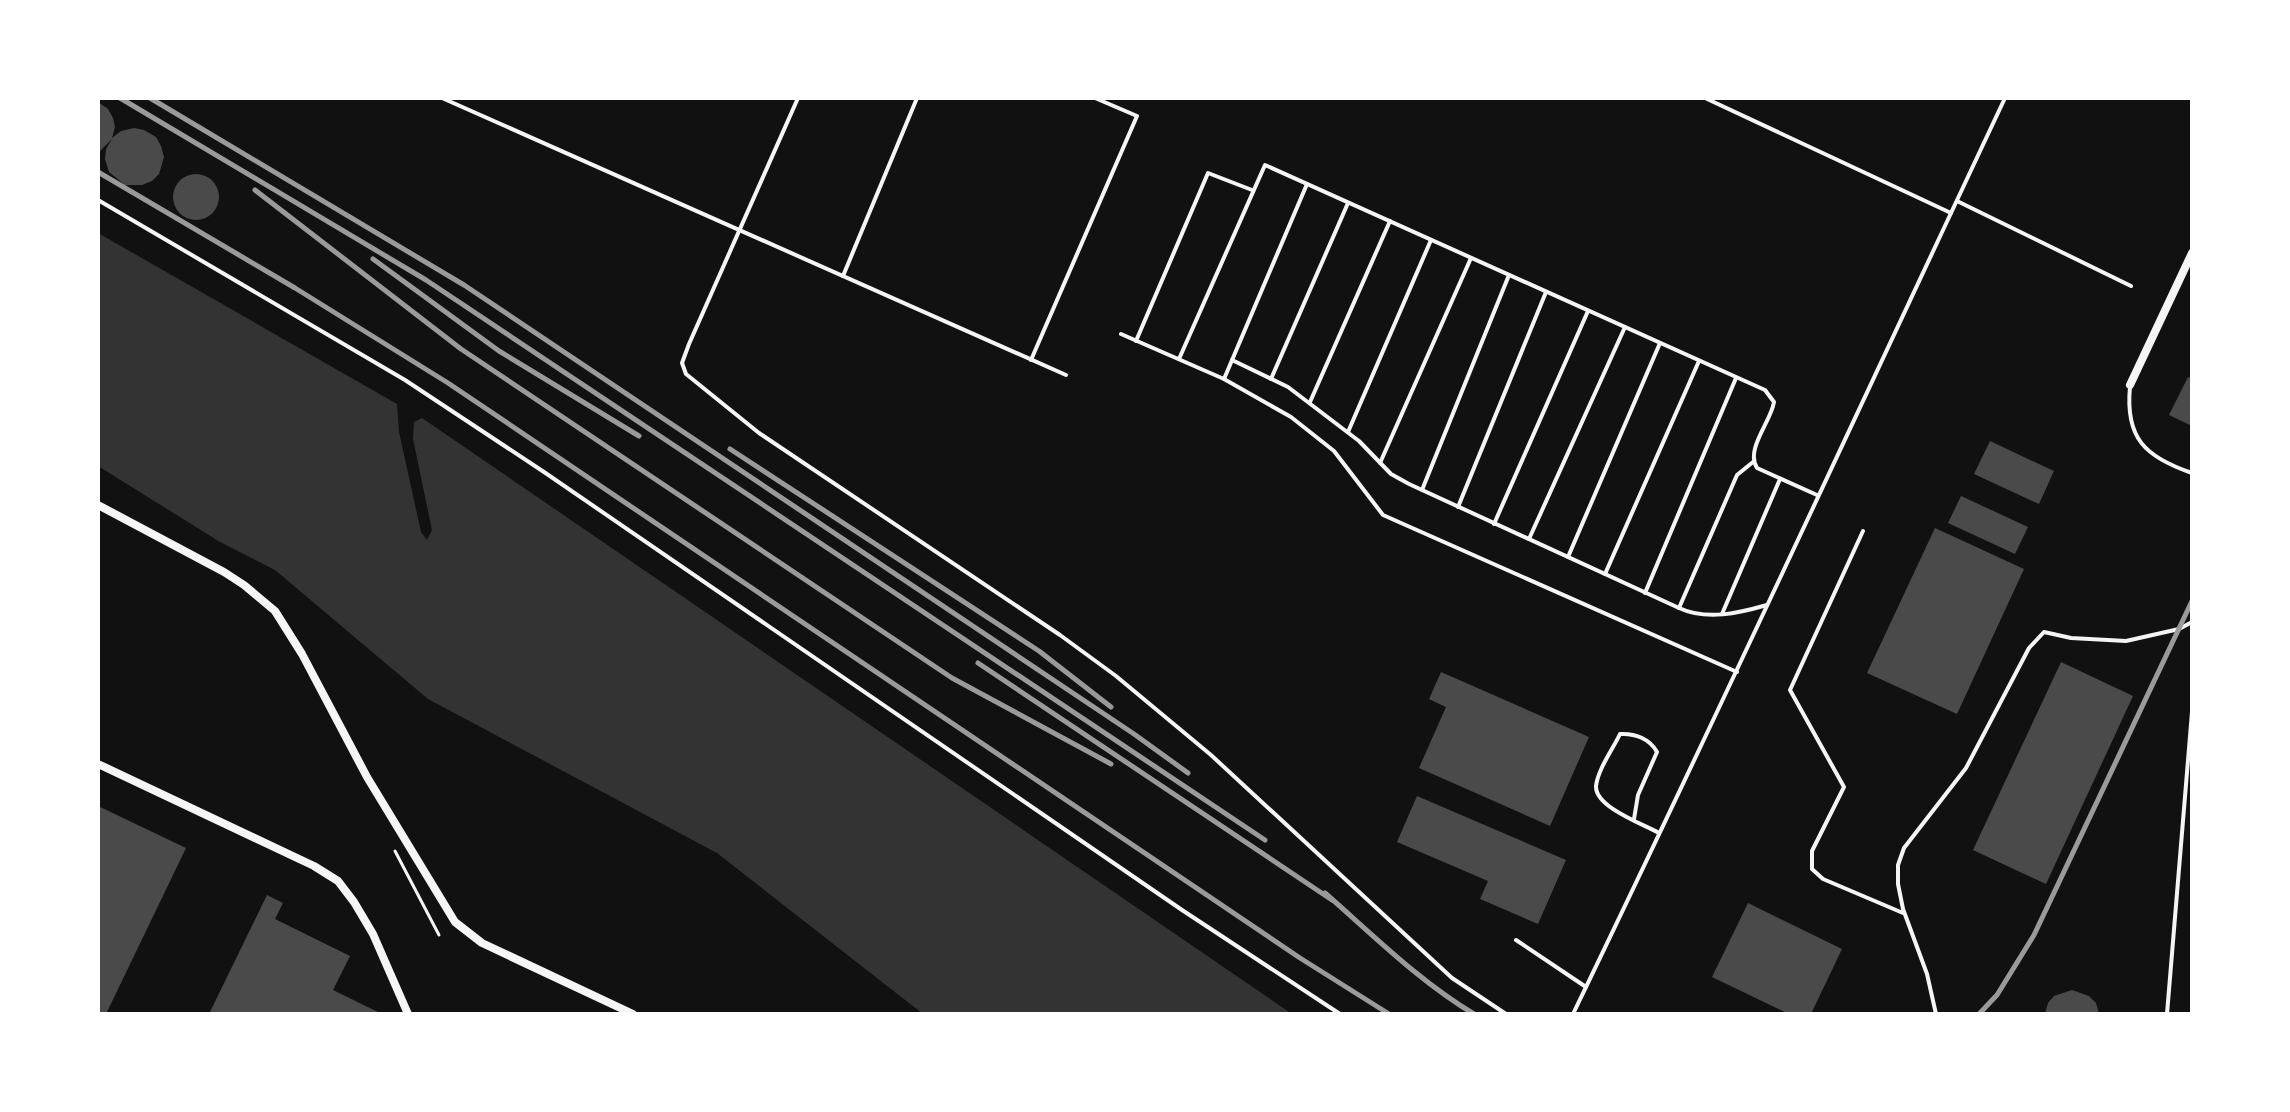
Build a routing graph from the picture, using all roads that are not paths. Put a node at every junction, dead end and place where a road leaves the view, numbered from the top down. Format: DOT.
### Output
graph roads {
  1 [pos="442,98"];
  2 [pos="798,98"];
  3 [pos="917,98"];
  4 [pos="1095,98"];
  5 [pos="1705,98"];
  6 [pos="2005,98"];
  7 [pos="1307,184"];
  8 [pos="1252,190"];
  9 [pos="98,200"];
  10 [pos="1957,201"];
  11 [pos="1348,203"];
  12 [pos="1951,213"];
  13 [pos="1390,221"];
  14 [pos="740,231"];
  15 [pos="1431,240"];
  16 [pos="2192,253"];
  17 [pos="1471,258"];
  18 [pos="1509,275"];
  19 [pos="843,276"];
  20 [pos="2131,286"];
  21 [pos="1546,292"];
  22 [pos="1588,311"];
  23 [pos="1625,327"];
  24 [pos="1121,334"];
  25 [pos="1136,341"];
  26 [pos="1660,343"];
  27 [pos="1179,359"];
  28 [pos="1031,360"];
  29 [pos="1232,360"];
  30 [pos="1699,361"];
  31 [pos="1066,375"];
  32 [pos="1736,377"];
  33 [pos="1224,379"];
  34 [pos="1271,379"];
  35 [pos="2130,385"];
  36 [pos="1309,403"];
  37 [pos="1348,432"];
  38 [pos="1753,462"];
  39 [pos="1380,463"];
  40 [pos="2192,473"];
  41 [pos="1780,479"];
  42 [pos="1422,490"];
  43 [pos="1817,495"];
  44 [pos="98,505"];
  45 [pos="1458,507"];
  46 [pos="1494,524"];
  47 [pos="1863,531"];
  48 [pos="1529,539"];
  49 [pos="1568,557"];
  50 [pos="1605,574"];
  51 [pos="1645,593"];
  52 [pos="1768,605"];
  53 [pos="1679,608"];
  54 [pos="1722,614"];
  55 [pos="2192,622"];
  56 [pos="1737,672"];
  57 [pos="2192,712"];
  58 [pos="98,764"];
  59 [pos="1634,819"];
  60 [pos="1659,833"];
  61 [pos="1905,914"];
  62 [pos="1516,940"];
  63 [pos="1586,987"];
  64 [pos="408,1014"];
  65 [pos="633,1014"];
  66 [pos="1340,1014"];
  67 [pos="1506,1014"];
  68 [pos="1573,1014"];
  69 [pos="1936,1014"];
  70 [pos="2167,1014"];
  1 -- 14 [label="lane"];
  2 -- 14 [label="lane"];
  3 -- 19 [label="lane"];
  4 -- 28 [label="lane"];
  5 -- 12 [label="lane"];
  6 -- 10 [label="lane"];
  7 -- 8 [label="lane"];
  7 -- 11 [label="lane"];
  7 -- 29 [label="lane"];
  8 -- 25 [label="lane"];
  8 -- 27 [label="lane"];
  9 -- 66 [label="lane"];
  10 -- 12 [label="lane"];
  10 -- 20 [label="lane"];
  11 -- 13 [label="lane"];
  11 -- 34 [label="lane"];
  12 -- 43 [label="lane"];
  13 -- 15 [label="lane"];
  13 -- 36 [label="lane"];
  14 -- 19 [label="lane"];
  14 -- 67 [label="lane"];
  15 -- 17 [label="lane"];
  15 -- 37 [label="lane"];
  16 -- 35 [label="street"];
  17 -- 18 [label="lane"];
  17 -- 39 [label="lane"];
  18 -- 21 [label="lane"];
  18 -- 42 [label="lane"];
  19 -- 28 [label="lane"];
  21 -- 22 [label="lane"];
  21 -- 45 [label="lane"];
  22 -- 23 [label="lane"];
  22 -- 46 [label="lane"];
  23 -- 26 [label="lane"];
  23 -- 48 [label="lane"];
  24 -- 25 [label="lane"];
  25 -- 27 [label="lane"];
  26 -- 30 [label="lane"];
  26 -- 49 [label="lane"];
  27 -- 33 [label="lane"];
  28 -- 31 [label="lane"];
  29 -- 33 [label="lane"];
  29 -- 34 [label="lane"];
  30 -- 32 [label="lane"];
  30 -- 50 [label="lane"];
  32 -- 38 [label="lane"];
  32 -- 51 [label="lane"];
  33 -- 56 [label="lane"];
  34 -- 36 [label="lane"];
  35 -- 40 [label="lane"];
  36 -- 37 [label="lane"];
  37 -- 39 [label="lane"];
  38 -- 41 [label="lane"];
  38 -- 53 [label="lane"];
  39 -- 42 [label="lane"];
  41 -- 43 [label="lane"];
  41 -- 54 [label="lane"];
  42 -- 45 [label="lane"];
  43 -- 52 [label="lane"];
  44 -- 65 [label="street"];
  45 -- 46 [label="lane"];
  46 -- 48 [label="lane"];
  47 -- 61 [label="lane"];
  48 -- 49 [label="lane"];
  49 -- 50 [label="lane"];
  50 -- 51 [label="lane"];
  51 -- 53 [label="lane"];
  52 -- 54 [label="lane"];
  52 -- 56 [label="lane"];
  53 -- 54 [label="lane"];
  55 -- 61 [label="lane"];
  56 -- 60 [label="lane"];
  57 -- 70 [label="lane"];
  58 -- 64 [label="street"];
  59 -- 59 [label="lane"];
  59 -- 60 [label="lane"];
  60 -- 63 [label="lane"];
  61 -- 69 [label="lane"];
  62 -- 63 [label="lane"];
  63 -- 68 [label="lane"];
}
